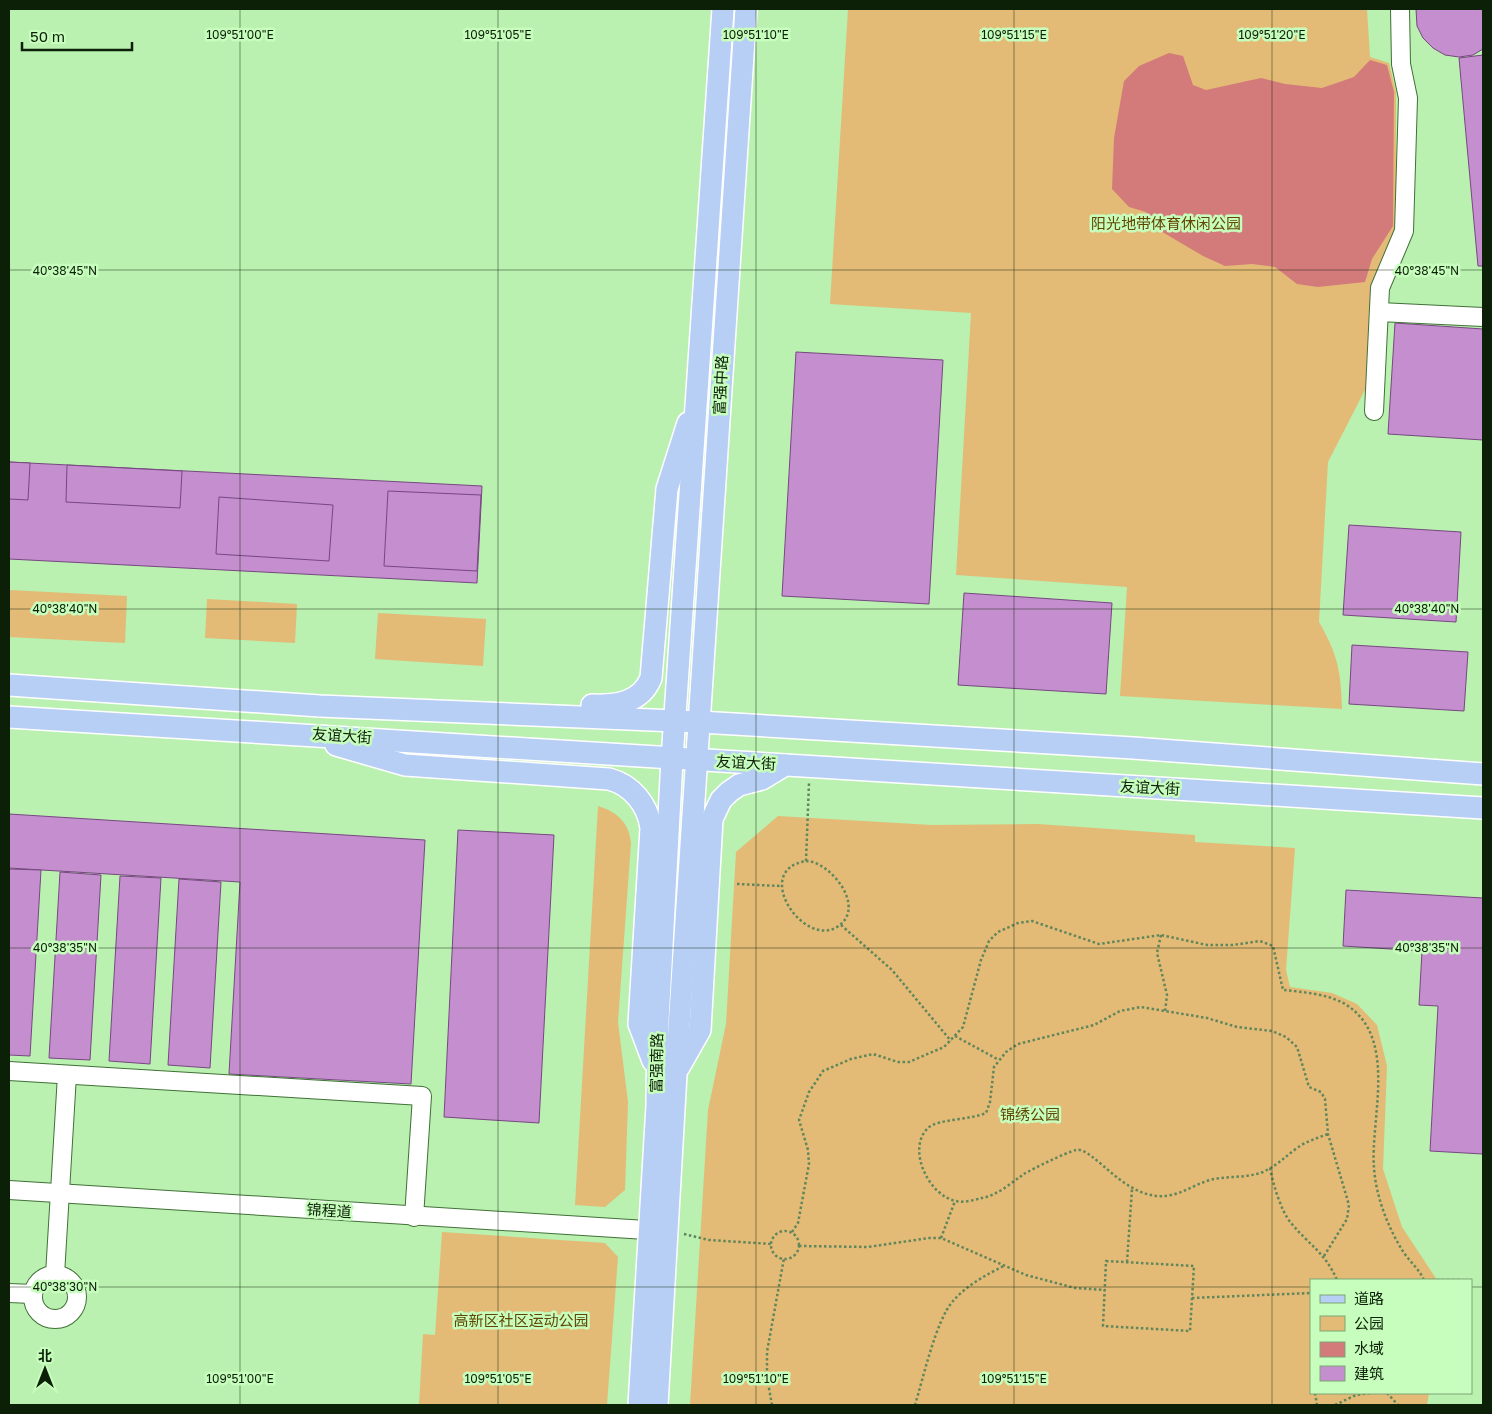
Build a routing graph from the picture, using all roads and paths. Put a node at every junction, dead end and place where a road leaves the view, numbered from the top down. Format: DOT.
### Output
graph roads {
  1 [pos="722,9"];
  2 [pos="746,9"];
  3 [pos="1400,9"];
  4 [pos="1379,312"];
  5 [pos="1483,317"];
  6 [pos="699,382"];
  7 [pos="1374,412"];
  8 [pos="9,685"];
  9 [pos="320,706"];
  10 [pos="9,717"];
  11 [pos="674,720"];
  12 [pos="700,722"];
  13 [pos="294,733"];
  14 [pos="672,759"];
  15 [pos="697,760"];
  16 [pos="785,766"];
  17 [pos="810,767"];
  18 [pos="1483,774"];
  19 [pos="1483,808"];
  20 [pos="806,861"];
  21 [pos="737,884"];
  22 [pos="780,886"];
  23 [pos="841,925"];
  24 [pos="1161,934"];
  25 [pos="1166,1012"];
  26 [pos="955,1036"];
  27 [pos="951,1041"];
  28 [pos="999,1060"];
  29 [pos="9,1071"];
  30 [pos="667,1073"];
  31 [pos="67,1075"];
  32 [pos="1328,1134"];
  33 [pos="1270,1168"];
  34 [pos="1132,1188"];
  35 [pos="9,1190"];
  36 [pos="60,1193"];
  37 [pos="955,1201"];
  38 [pos="414,1216"];
  39 [pos="658,1230"];
  40 [pos="792,1232"];
  41 [pos="941,1238"];
  42 [pos="772,1244"];
  43 [pos="799,1246"];
  44 [pos="1324,1256"];
  45 [pos="784,1258"];
  46 [pos="1127,1262"];
  47 [pos="1004,1266"];
  48 [pos="55,1275"];
  49 [pos="1336,1279"];
  50 [pos="1424,1279"];
  51 [pos="1104,1290"];
  52 [pos="9,1292"];
  53 [pos="1310,1293"];
  54 [pos="33,1294"];
  55 [pos="1192,1298"];
  56 [pos="1363,1394"];
  57 [pos="1388,1394"];
  58 [pos="639,1405"];
  59 [pos="658,1405"];
  60 [pos="772,1405"];
  61 [pos="915,1405"];
  62 [pos="1336,1405"];
  63 [pos="1398,1405"];
  1 -- 6 [label="main road, 富强中路"];
  2 -- 12 [label="main road, 富强中路"];
  3 -- 4 [label="street"];
  4 -- 5 [label="street"];
  4 -- 7 [label="street"];
  6 -- 9 [label="main road"];
  6 -- 11 [label="main road, 富强中路"];
  8 -- 9 [label="main road, 友谊大街"];
  9 -- 11 [label="main road, 友谊大街"];
  10 -- 13 [label="main road, 友谊大街"];
  11 -- 12 [label="main road, 友谊大街"];
  11 -- 14 [label="main road, 富强南路"];
  12 -- 15 [label="main road, 富强中路"];
  12 -- 18 [label="main road, 友谊大街"];
  13 -- 14 [label="main road, 友谊大街"];
  13 -- 30 [label="main road"];
  14 -- 15 [label="main road, 友谊大街"];
  14 -- 30 [label="main road, 富强南路"];
  15 -- 16 [label="main road, 友谊大街"];
  15 -- 30 [label="main road, 富强南路"];
  16 -- 17 [label="main road, 友谊大街"];
  16 -- 30 [label="main road"];
  17 -- 19 [label="main road, 友谊大街"];
  17 -- 20 [label="path"];
  20 -- 22 [label="path"];
  20 -- 23 [label="path"];
  21 -- 22 [label="path"];
  22 -- 23 [label="path"];
  23 -- 27 [label="path"];
  24 -- 25 [label="path"];
  24 -- 26 [label="path"];
  24 -- 50 [label="path"];
  25 -- 28 [label="path"];
  25 -- 32 [label="path"];
  26 -- 27 [label="path"];
  26 -- 28 [label="path"];
  27 -- 40 [label="path"];
  28 -- 37 [label="path"];
  29 -- 31 [label="street"];
  30 -- 39 [label="main road, 富强南路"];
  31 -- 36 [label="street"];
  31 -- 38 [label="street"];
  32 -- 33 [label="path"];
  32 -- 44 [label="path"];
  33 -- 34 [label="path"];
  33 -- 44 [label="path"];
  34 -- 37 [label="path"];
  34 -- 46 [label="path"];
  35 -- 36 [label="street, 锦程道"];
  36 -- 38 [label="street, 锦程道"];
  36 -- 48 [label="street"];
  37 -- 41 [label="path"];
  38 -- 39 [label="street, 锦程道"];
  39 -- 42 [label="path"];
  39 -- 58 [label="main road, 富强南路"];
  39 -- 59 [label="main road, 富强南路"];
  40 -- 42 [label="path"];
  40 -- 43 [label="path"];
  41 -- 43 [label="path"];
  41 -- 47 [label="path"];
  42 -- 45 [label="path"];
  43 -- 45 [label="path"];
  44 -- 49 [label="path"];
  45 -- 60 [label="path"];
  46 -- 51 [label="path"];
  46 -- 55 [label="path"];
  47 -- 51 [label="path"];
  47 -- 61 [label="path"];
  48 -- 54 [label="street"];
  48 -- 54 [label="street"];
  51 -- 55 [label="path"];
  52 -- 54 [label="street"];
  53 -- 55 [label="path"];
  56 -- 62 [label="path"];
  57 -- 63 [label="path"];
}
